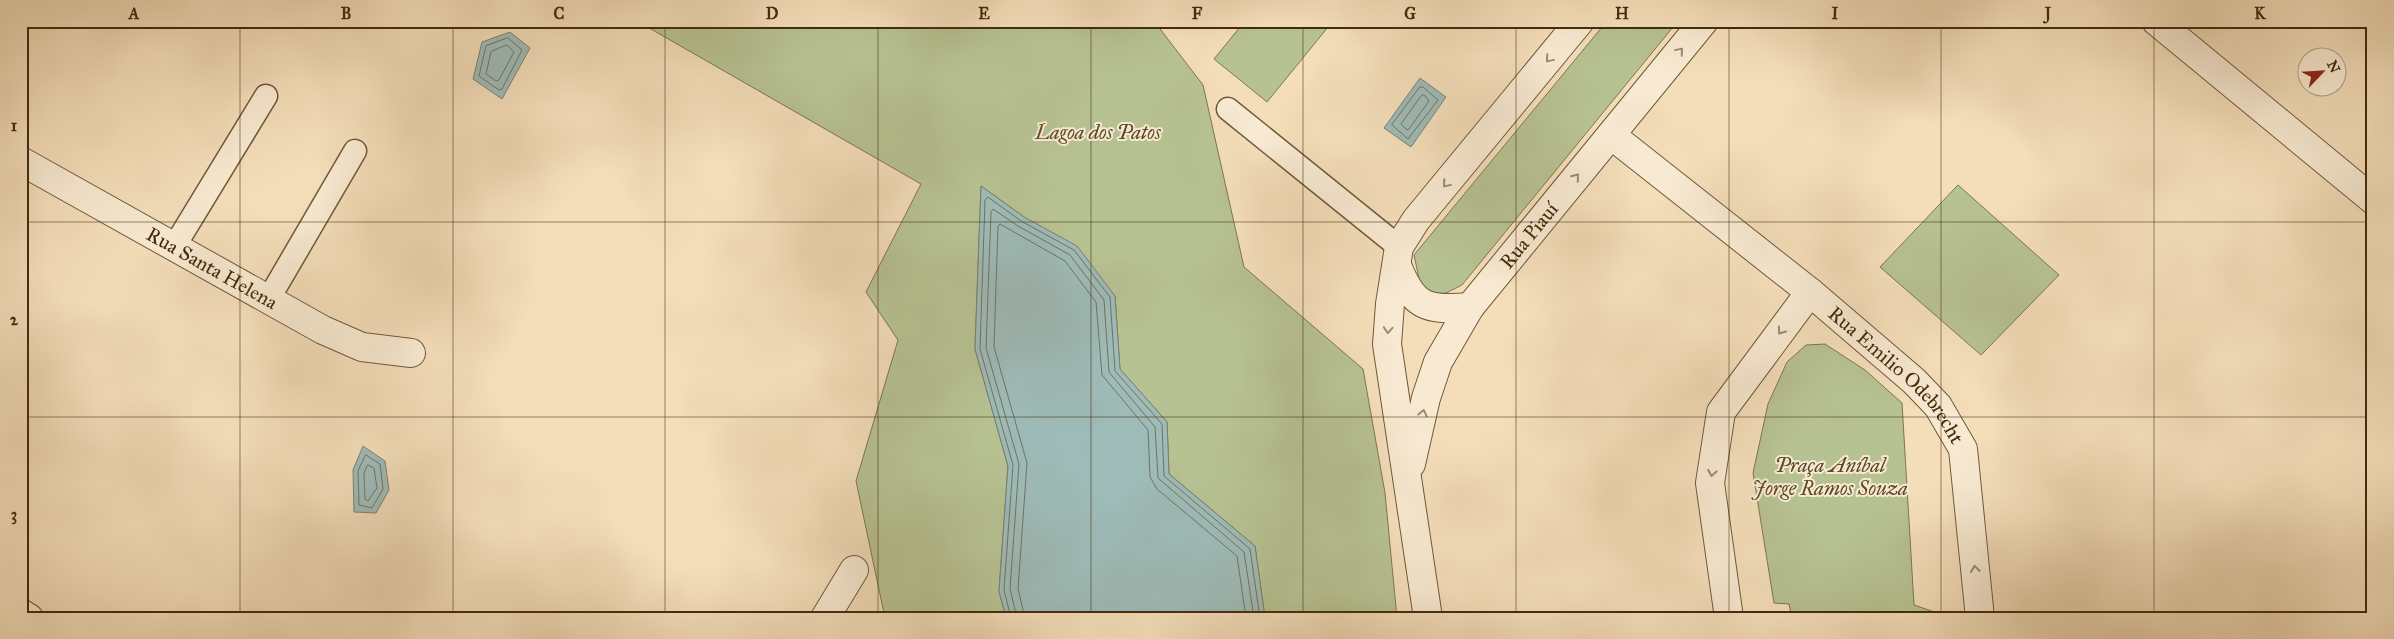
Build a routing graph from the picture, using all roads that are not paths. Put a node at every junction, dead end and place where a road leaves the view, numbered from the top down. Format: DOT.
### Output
graph roads {
  1 [pos="1580,21"];
  2 [pos="1704,21"];
  3 [pos="2156,21"];
  4 [pos="266,96"];
  5 [pos="1228,109"];
  6 [pos="1611,135"];
  7 [pos="355,152"];
  8 [pos="21,161"];
  9 [pos="2373,200"];
  10 [pos="174,247"];
  11 [pos="1398,256"];
  12 [pos="1810,292"];
  13 [pos="268,300"];
  14 [pos="1470,307"];
  15 [pos="411,353"];
  16 [pos="1408,478"];
  17 [pos="854,570"];
  18 [pos="21,613"];
  19 [pos="29,618"];
  20 [pos="825,618"];
  21 [pos="1428,618"];
  22 [pos="1729,618"];
  23 [pos="1980,618"];
  1 -- 11 [label="street, Rua Piauí, one-way"];
  6 -- 2 [label="street, Rua Piauí, one-way"];
  3 -- 9 [label="street"];
  4 -- 10 [label="lane"];
  5 -- 11 [label="lane"];
  6 -- 12 [label="street, Rua Emilio Odebrecht"];
  14 -- 6 [label="street, Rua Piauí, one-way"];
  7 -- 13 [label="lane"];
  8 -- 10 [label="street, Rua Santa Helena"];
  10 -- 13 [label="street, Rua Santa Helena"];
  11 -- 14 [label="street"];
  11 -- 16 [label="street, Rua Piauí, one-way"];
  12 -- 22 [label="street, Rua Emilio Odebrecht, one-way"];
  23 -- 12 [label="street, Rua Emilio Odebrecht, one-way"];
  13 -- 15 [label="street, Rua Santa Helena"];
  16 -- 14 [label="street, Rua Piauí, one-way"];
  16 -- 21 [label="street, Rua Piauí"];
  17 -- 20 [label="street"];
  18 -- 19 [label="street"];
}
